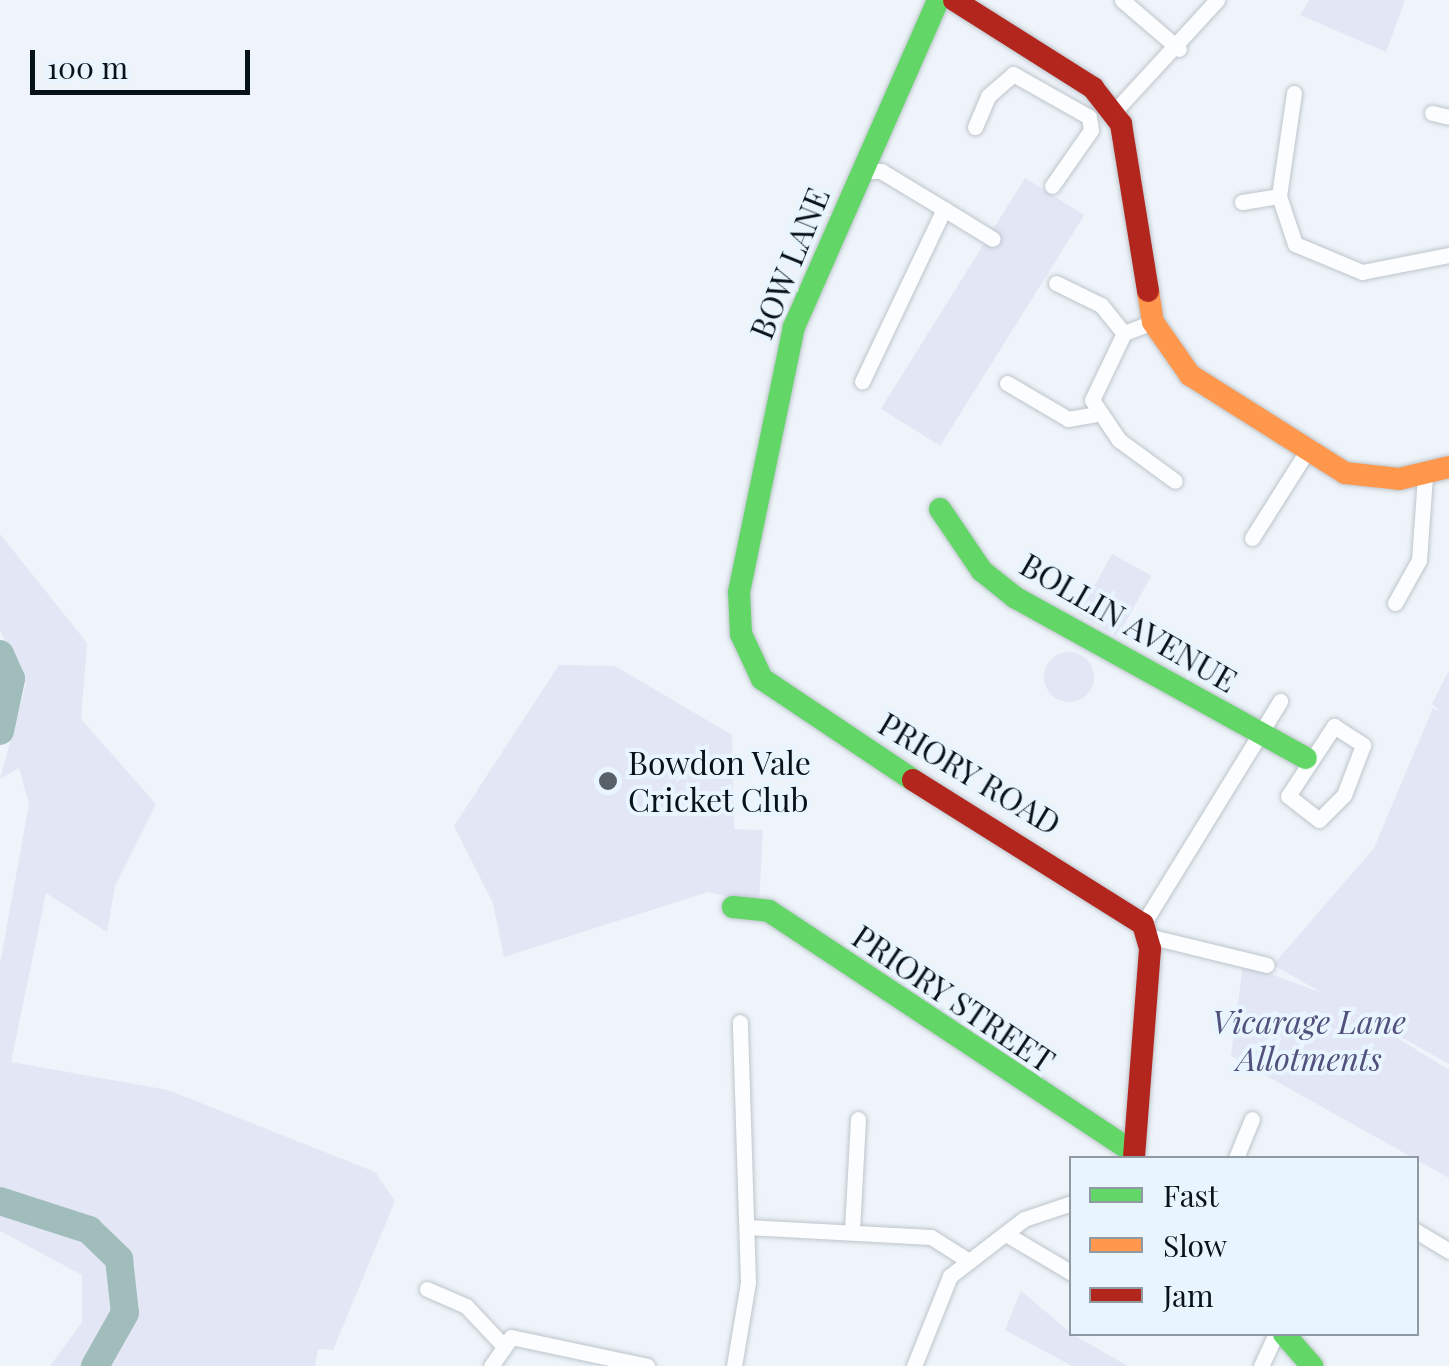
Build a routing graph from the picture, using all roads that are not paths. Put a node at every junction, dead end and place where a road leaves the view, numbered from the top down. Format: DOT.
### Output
graph roads {
  1 [pos="938,0"];
  2 [pos="954,0"];
  3 [pos="1122,0"];
  4 [pos="1217,0"];
  5 [pos="1180,49"];
  6 [pos="1056,64"];
  7 [pos="1042,86"];
  8 [pos="1294,92"];
  9 [pos="1113,113"];
  10 [pos="1432,113"];
  11 [pos="1449,116"];
  12 [pos="975,127"];
  13 [pos="861,171"];
  14 [pos="1052,186"];
  15 [pos="1280,196"];
  16 [pos="1242,202"];
  17 [pos="944,209"];
  18 [pos="993,239"];
  19 [pos="1449,255"];
  20 [pos="1056,283"];
  21 [pos="1153,322"];
  22 [pos="1124,332"];
  23 [pos="862,382"];
  24 [pos="1007,383"];
  25 [pos="1095,414"];
  26 [pos="1307,450"];
  27 [pos="1449,467"];
  28 [pos="1425,476"];
  29 [pos="1175,481"];
  30 [pos="940,509"];
  31 [pos="1252,538"];
  32 [pos="1396,603"];
  33 [pos="762,679"];
  34 [pos="1280,701"];
  35 [pos="1260,733"];
  36 [pos="1306,758"];
  37 [pos="733,907"];
  38 [pos="1145,930"];
  39 [pos="1267,966"];
  40 [pos="740,1022"];
  41 [pos="858,1118"];
  42 [pos="1252,1119"];
  43 [pos="1134,1156"];
  44 [pos="1237,1156"];
  45 [pos="1069,1204"];
  46 [pos="747,1227"];
  47 [pos="852,1230"];
  48 [pos="1419,1233"];
  49 [pos="1006,1234"];
  50 [pos="1449,1251"];
  51 [pos="969,1261"];
  52 [pos="1069,1271"];
  53 [pos="427,1288"];
  54 [pos="1275,1336"];
  55 [pos="1286,1336"];
  56 [pos="501,1343"];
  57 [pos="491,1366"];
  58 [pos="648,1366"];
  59 [pos="734,1366"];
  60 [pos="914,1366"];
  61 [pos="1261,1366"];
  62 [pos="1312,1366"];
  1 -- 13 [label="street, BOW LANE"];
  2 -- 6 [label="street"];
  3 -- 5 [label="street"];
  4 -- 5 [label="street"];
  5 -- 9 [label="street"];
  6 -- 7 [label="street"];
  6 -- 9 [label="street"];
  7 -- 12 [label="street"];
  7 -- 14 [label="street"];
  8 -- 15 [label="street"];
  9 -- 21 [label="street"];
  10 -- 11 [label="street"];
  13 -- 17 [label="street"];
  13 -- 33 [label="street, BOW LANE"];
  15 -- 16 [label="street"];
  15 -- 19 [label="street"];
  17 -- 18 [label="street"];
  17 -- 23 [label="street"];
  20 -- 22 [label="street"];
  21 -- 22 [label="street"];
  21 -- 26 [label="street"];
  22 -- 25 [label="street"];
  24 -- 25 [label="street"];
  25 -- 29 [label="street"];
  26 -- 28 [label="street"];
  26 -- 31 [label="street"];
  27 -- 28 [label="street"];
  28 -- 32 [label="street"];
  30 -- 35 [label="street, BOLLIN AVENUE"];
  33 -- 38 [label="street, PRIORY ROAD"];
  34 -- 35 [label="street"];
  35 -- 36 [label="street, BOLLIN AVENUE"];
  35 -- 38 [label="street, BOLLIN AVENUE"];
  36 -- 36 [label="street"];
  37 -- 43 [label="street, PRIORY STREET"];
  38 -- 39 [label="street"];
  38 -- 43 [label="street"];
  40 -- 46 [label="street"];
  41 -- 47 [label="street"];
  42 -- 44 [label="street"];
  45 -- 49 [label="street"];
  46 -- 47 [label="street"];
  46 -- 59 [label="street"];
  47 -- 51 [label="street"];
  48 -- 50 [label="street"];
  49 -- 51 [label="street"];
  49 -- 52 [label="street"];
  51 -- 60 [label="street"];
  53 -- 56 [label="street"];
  54 -- 61 [label="street"];
  55 -- 62 [label="street"];
  56 -- 57 [label="street"];
  56 -- 58 [label="street"];
}
